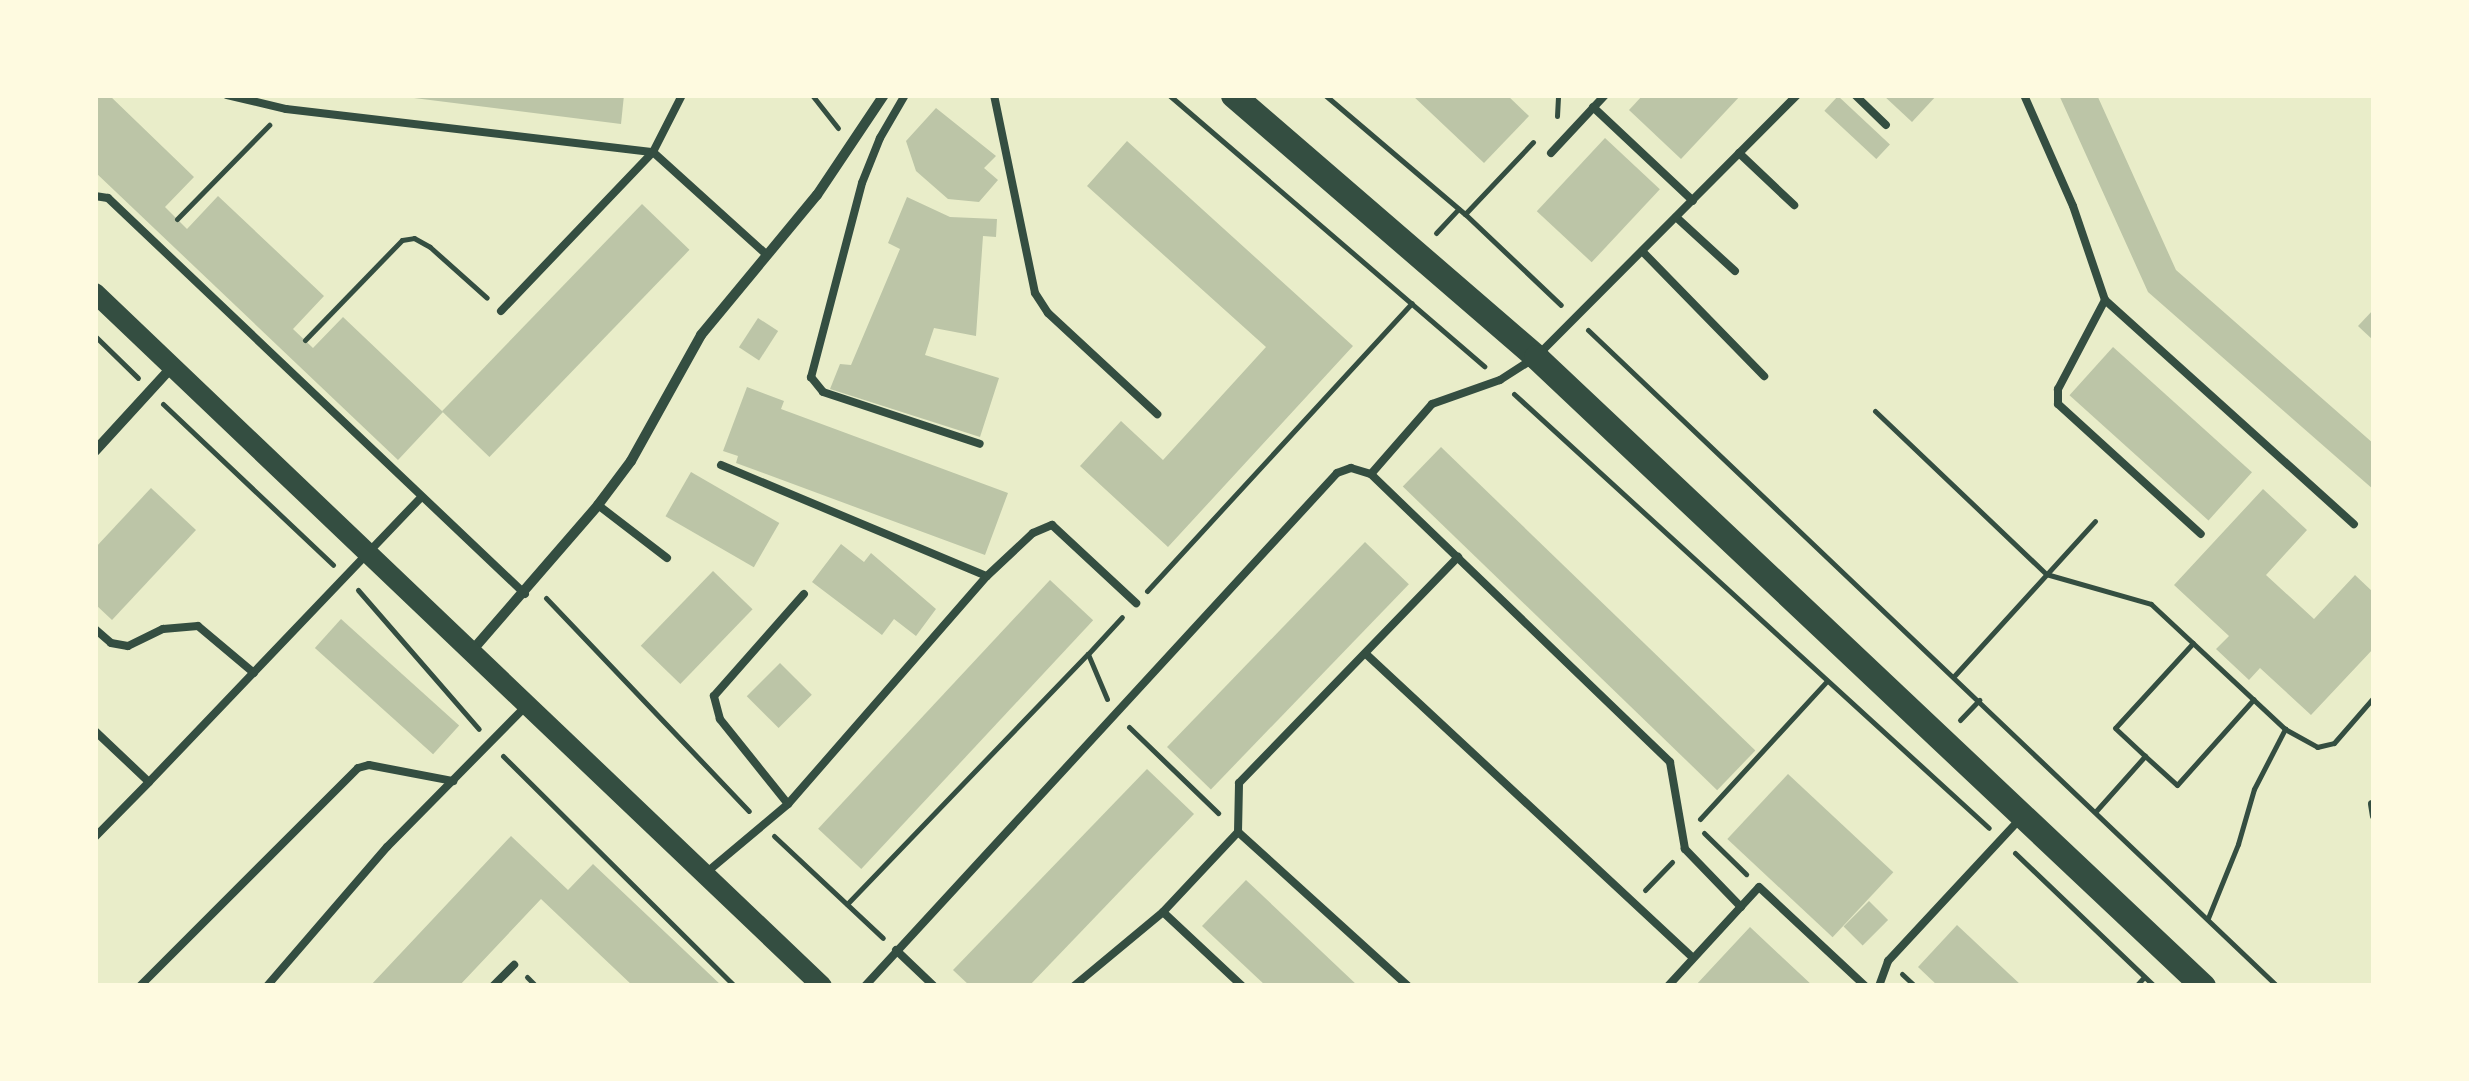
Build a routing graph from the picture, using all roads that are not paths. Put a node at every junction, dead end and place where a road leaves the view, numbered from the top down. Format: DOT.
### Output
graph roads {
  1 [pos="227,95"];
  2 [pos="682,95"];
  3 [pos="884,95"];
  4 [pos="905,95"];
  5 [pos="994,95"];
  6 [pos="1605,95"];
  7 [pos="1797,95"];
  8 [pos="1855,95"];
  9 [pos="2024,95"];
  10 [pos="1240,97"];
  11 [pos="1593,107"];
  12 [pos="1886,124"];
  13 [pos="653,152"];
  14 [pos="1551,152"];
  15 [pos="1739,153"];
  16 [pos="95,196"];
  17 [pos="1693,200"];
  18 [pos="1794,205"];
  19 [pos="1676,218"];
  20 [pos="1642,251"];
  21 [pos="768,254"];
  22 [pos="1735,271"];
  23 [pos="95,293"];
  24 [pos="2105,300"];
  25 [pos="502,311"];
  26 [pos="1536,357"];
  27 [pos="170,368"];
  28 [pos="1764,376"];
  29 [pos="1157,414"];
  30 [pos="980,444"];
  31 [pos="95,450"];
  32 [pos="721,466"];
  33 [pos="1371,474"];
  34 [pos="421,498"];
  35 [pos="598,505"];
  36 [pos="2354,524"];
  37 [pos="2201,534"];
  38 [pos="368,556"];
  39 [pos="667,558"];
  40 [pos="1458,558"];
  41 [pos="987,576"];
  42 [pos="529,589"];
  43 [pos="804,594"];
  44 [pos="1136,602"];
  45 [pos="95,630"];
  46 [pos="470,654"];
  47 [pos="1366,654"];
  48 [pos="254,673"];
  49 [pos="526,706"];
  50 [pos="95,731"];
  51 [pos="453,781"];
  52 [pos="149,782"];
  53 [pos="788,804"];
  54 [pos="2372,804"];
  55 [pos="2024,816"];
  56 [pos="2374,816"];
  57 [pos="1238,832"];
  58 [pos="95,837"];
  59 [pos="704,874"];
  60 [pos="1740,907"];
  61 [pos="1163,912"];
  62 [pos="896,950"];
  63 [pos="1693,958"];
  64 [pos="514,964"];
  65 [pos="140,986"];
  66 [pos="267,986"];
  67 [pos="493,986"];
  68 [pos="822,986"];
  69 [pos="865,986"];
  70 [pos="934,986"];
  71 [pos="1074,986"];
  72 [pos="1242,986"];
  73 [pos="1408,986"];
  74 [pos="1668,986"];
  75 [pos="1865,986"];
  76 [pos="1879,986"];
  77 [pos="2203,986"];
  1 -- 13 [label="lane"];
  2 -- 13 [label="lane"];
  3 -- 21 [label="street"];
  4 -- 30 [label="lane"];
  5 -- 29 [label="lane"];
  6 -- 11 [label="lane"];
  7 -- 15 [label="lane"];
  8 -- 12 [label="lane"];
  9 -- 24 [label="lane"];
  10 -- 26 [label="main road"];
  11 -- 14 [label="lane"];
  11 -- 17 [label="lane"];
  13 -- 21 [label="lane"];
  13 -- 25 [label="lane"];
  15 -- 17 [label="lane"];
  15 -- 18 [label="lane"];
  16 -- 34 [label="lane"];
  17 -- 19 [label="lane"];
  19 -- 20 [label="lane"];
  19 -- 22 [label="lane"];
  20 -- 26 [label="lane"];
  20 -- 28 [label="lane"];
  21 -- 35 [label="street"];
  23 -- 27 [label="main road"];
  24 -- 36 [label="lane"];
  24 -- 37 [label="lane"];
  26 -- 33 [label="lane"];
  26 -- 55 [label="main road"];
  27 -- 31 [label="street"];
  27 -- 38 [label="main road"];
  32 -- 41 [label="lane"];
  33 -- 40 [label="lane"];
  33 -- 62 [label="lane"];
  34 -- 38 [label="lane"];
  34 -- 42 [label="lane"];
  35 -- 39 [label="lane"];
  35 -- 42 [label="street"];
  38 -- 46 [label="main road"];
  38 -- 48 [label="lane"];
  40 -- 47 [label="lane"];
  40 -- 60 [label="lane"];
  41 -- 44 [label="lane"];
  41 -- 53 [label="lane"];
  42 -- 46 [label="street"];
  43 -- 53 [label="lane"];
  45 -- 48 [label="lane"];
  46 -- 49 [label="main road"];
  47 -- 57 [label="lane"];
  47 -- 63 [label="lane"];
  48 -- 52 [label="lane"];
  49 -- 51 [label="lane"];
  49 -- 59 [label="main road"];
  50 -- 52 [label="lane"];
  51 -- 65 [label="lane"];
  51 -- 66 [label="lane"];
  52 -- 58 [label="lane"];
  53 -- 59 [label="lane"];
  54 -- 56 [label="lane"];
  55 -- 76 [label="lane"];
  55 -- 77 [label="main road"];
  57 -- 61 [label="lane"];
  57 -- 73 [label="lane"];
  59 -- 68 [label="main road"];
  60 -- 63 [label="lane"];
  60 -- 75 [label="lane"];
  61 -- 71 [label="lane"];
  61 -- 72 [label="lane"];
  62 -- 69 [label="lane"];
  62 -- 70 [label="lane"];
  63 -- 74 [label="lane"];
  64 -- 67 [label="lane"];
}
